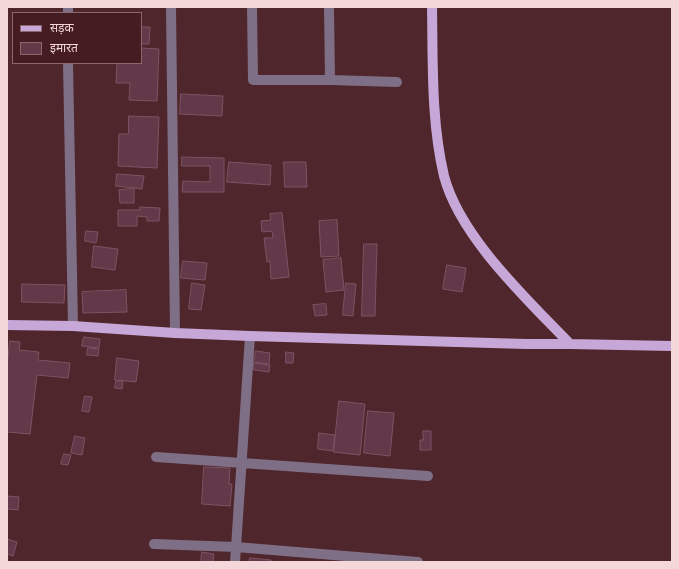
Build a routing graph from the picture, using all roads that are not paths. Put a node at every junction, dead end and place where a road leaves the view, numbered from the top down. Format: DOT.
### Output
graph roads {
  1 [pos="171,7"];
  2 [pos="252,7"];
  3 [pos="329,7"];
  4 [pos="432,7"];
  5 [pos="68,64"];
  6 [pos="330,80"];
  7 [pos="397,82"];
  8 [pos="7,325"];
  9 [pos="73,326"];
  10 [pos="175,333"];
  11 [pos="250,336"];
  12 [pos="570,344"];
  13 [pos="672,346"];
  14 [pos="156,457"];
  15 [pos="242,463"];
  16 [pos="428,476"];
  17 [pos="154,544"];
  18 [pos="236,547"];
  19 [pos="235,562"];
  20 [pos="418,562"];
  1 -- 10 [label="street"];
  2 -- 6 [label="street"];
  3 -- 6 [label="street"];
  4 -- 12 [label="main road"];
  5 -- 9 [label="street"];
  6 -- 7 [label="street"];
  8 -- 9 [label="main road"];
  9 -- 10 [label="main road"];
  10 -- 11 [label="main road"];
  11 -- 12 [label="main road"];
  11 -- 15 [label="street"];
  12 -- 13 [label="main road"];
  14 -- 15 [label="street"];
  15 -- 16 [label="street"];
  15 -- 18 [label="street"];
  17 -- 18 [label="street"];
  18 -- 19 [label="street"];
  18 -- 20 [label="street"];
}
